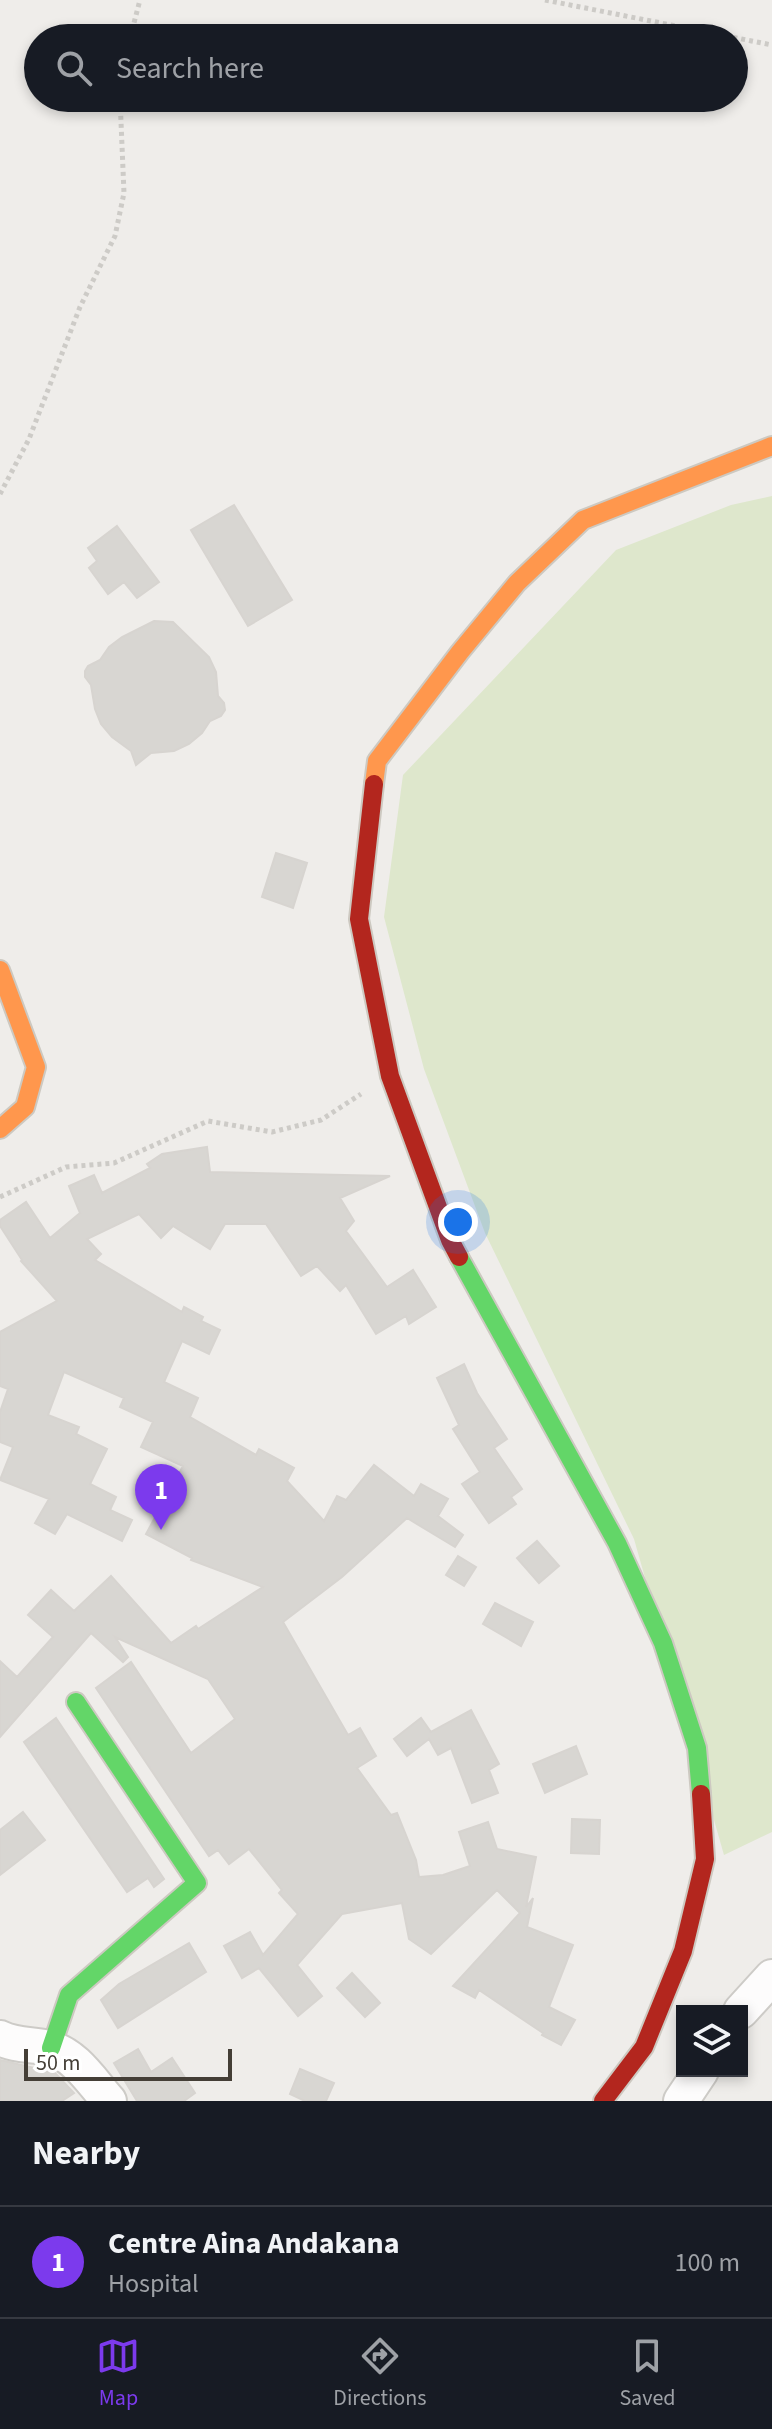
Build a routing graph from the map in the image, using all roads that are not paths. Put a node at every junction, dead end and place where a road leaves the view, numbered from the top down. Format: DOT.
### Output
graph roads {
  1 [pos="772,446"];
  2 [pos="0,970"];
  3 [pos="0,1129"];
  4 [pos="76,1702"];
  5 [pos="772,1977"];
  6 [pos="746,2005"];
  7 [pos="0,2038"];
  8 [pos="51,2048"];
  9 [pos="697,2077"];
  10 [pos="109,2101"];
  11 [pos="603,2101"];
  12 [pos="681,2101"];
  1 -- 11 [label="main road"];
  2 -- 3 [label="main road"];
  4 -- 8 [label="main road"];
  5 -- 6 [label="street"];
  7 -- 8 [label="street"];
  8 -- 10 [label="street"];
  9 -- 12 [label="street"];
}
